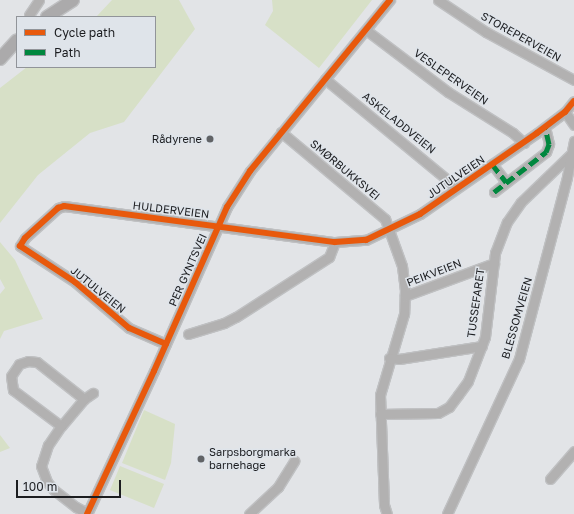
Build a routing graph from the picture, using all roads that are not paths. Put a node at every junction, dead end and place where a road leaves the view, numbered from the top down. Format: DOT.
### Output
graph roads {
  1 [pos="39,0"];
  2 [pos="73,0"];
  3 [pos="390,0"];
  4 [pos="438,0"];
  5 [pos="29,15"];
  6 [pos="49,16"];
  7 [pos="366,30"];
  8 [pos="16,41"];
  9 [pos="0,59"];
  10 [pos="325,79"];
  11 [pos="574,80"];
  12 [pos="574,101"];
  13 [pos="565,112"];
  14 [pos="574,125"];
  15 [pos="545,127"];
  16 [pos="281,132"];
  17 [pos="574,141"];
  18 [pos="524,142"];
  19 [pos="573,152"];
  20 [pos="492,164"];
  21 [pos="506,182"];
  22 [pos="457,188"];
  23 [pos="494,192"];
  24 [pos="218,226"];
  25 [pos="388,230"];
  26 [pos="336,242"];
  27 [pos="20,246"];
  28 [pos="494,263"];
  29 [pos="405,296"];
  30 [pos="188,334"];
  31 [pos="166,344"];
  32 [pos="482,346"];
  33 [pos="390,358"];
  34 [pos="93,393"];
  35 [pos="84,399"];
  36 [pos="380,414"];
  37 [pos="60,426"];
  38 [pos="574,451"];
  39 [pos="294,461"];
  40 [pos="550,479"];
  41 [pos="87,513"];
  42 [pos="249,514"];
  43 [pos="387,514"];
  44 [pos="448,514"];
  1 -- 5 [label="street"];
  2 -- 6 [label="main road"];
  3 -- 7 [label="street, PER GYNTSVEI"];
  4 -- 11 [label="street, STOREPERVEIEN"];
  7 -- 10 [label="street, PER GYNTSVEI"];
  7 -- 18 [label="street, VESLEPERVEIEN"];
  8 -- 9 [label="main road"];
  10 -- 16 [label="street, PER GYNTSVEI"];
  10 -- 22 [label="street, ASKELADDVEIEN"];
  12 -- 13 [label="street, JUTULVEIEN"];
  13 -- 14 [label="street"];
  13 -- 15 [label="street, JUTULVEIEN"];
  15 -- 18 [label="street, JUTULVEIEN"];
  15 -- 21 [label="street"];
  16 -- 24 [label="street, PER GYNTSVEI"];
  16 -- 25 [label="street, SMØRBUKKSVEI"];
  17 -- 19 [label="street, BLESSOMVEIEN"];
  18 -- 20 [label="street, JUTULVEIEN"];
  19 -- 28 [label="street, TUSSEFARET"];
  19 -- 44 [label="street, BLESSOMVEIEN"];
  20 -- 21 [label="street"];
  20 -- 22 [label="street, JUTULVEIEN"];
  21 -- 23 [label="street"];
  22 -- 25 [label="street, JUTULVEIEN"];
  24 -- 26 [label="street, HULDERVEIEN"];
  24 -- 27 [label="street, HULDERVEIEN"];
  24 -- 31 [label="street, PER GYNTSVEI"];
  25 -- 26 [label="street, JUTULVEIEN"];
  25 -- 29 [label="street, SMØRBUKKSVEI"];
  26 -- 30 [label="street"];
  27 -- 31 [label="street, JUTULVEIEN"];
  28 -- 29 [label="street, PEIKVEIEN"];
  28 -- 32 [label="street, TUSSEFARET"];
  29 -- 33 [label="street, SMØRBUKKSVEI"];
  31 -- 41 [label="street, PER GYNTSVEI"];
  32 -- 33 [label="street"];
  32 -- 36 [label="street, TUSSEFARET"];
  33 -- 36 [label="street, SMØRBUKKSVEI"];
  34 -- 35 [label="street"];
  35 -- 37 [label="street"];
  35 -- 37 [label="street"];
  36 -- 43 [label="street, SMØRBUKKSVEI"];
  37 -- 41 [label="street"];
  38 -- 40 [label="street"];
  39 -- 42 [label="street"];
}
